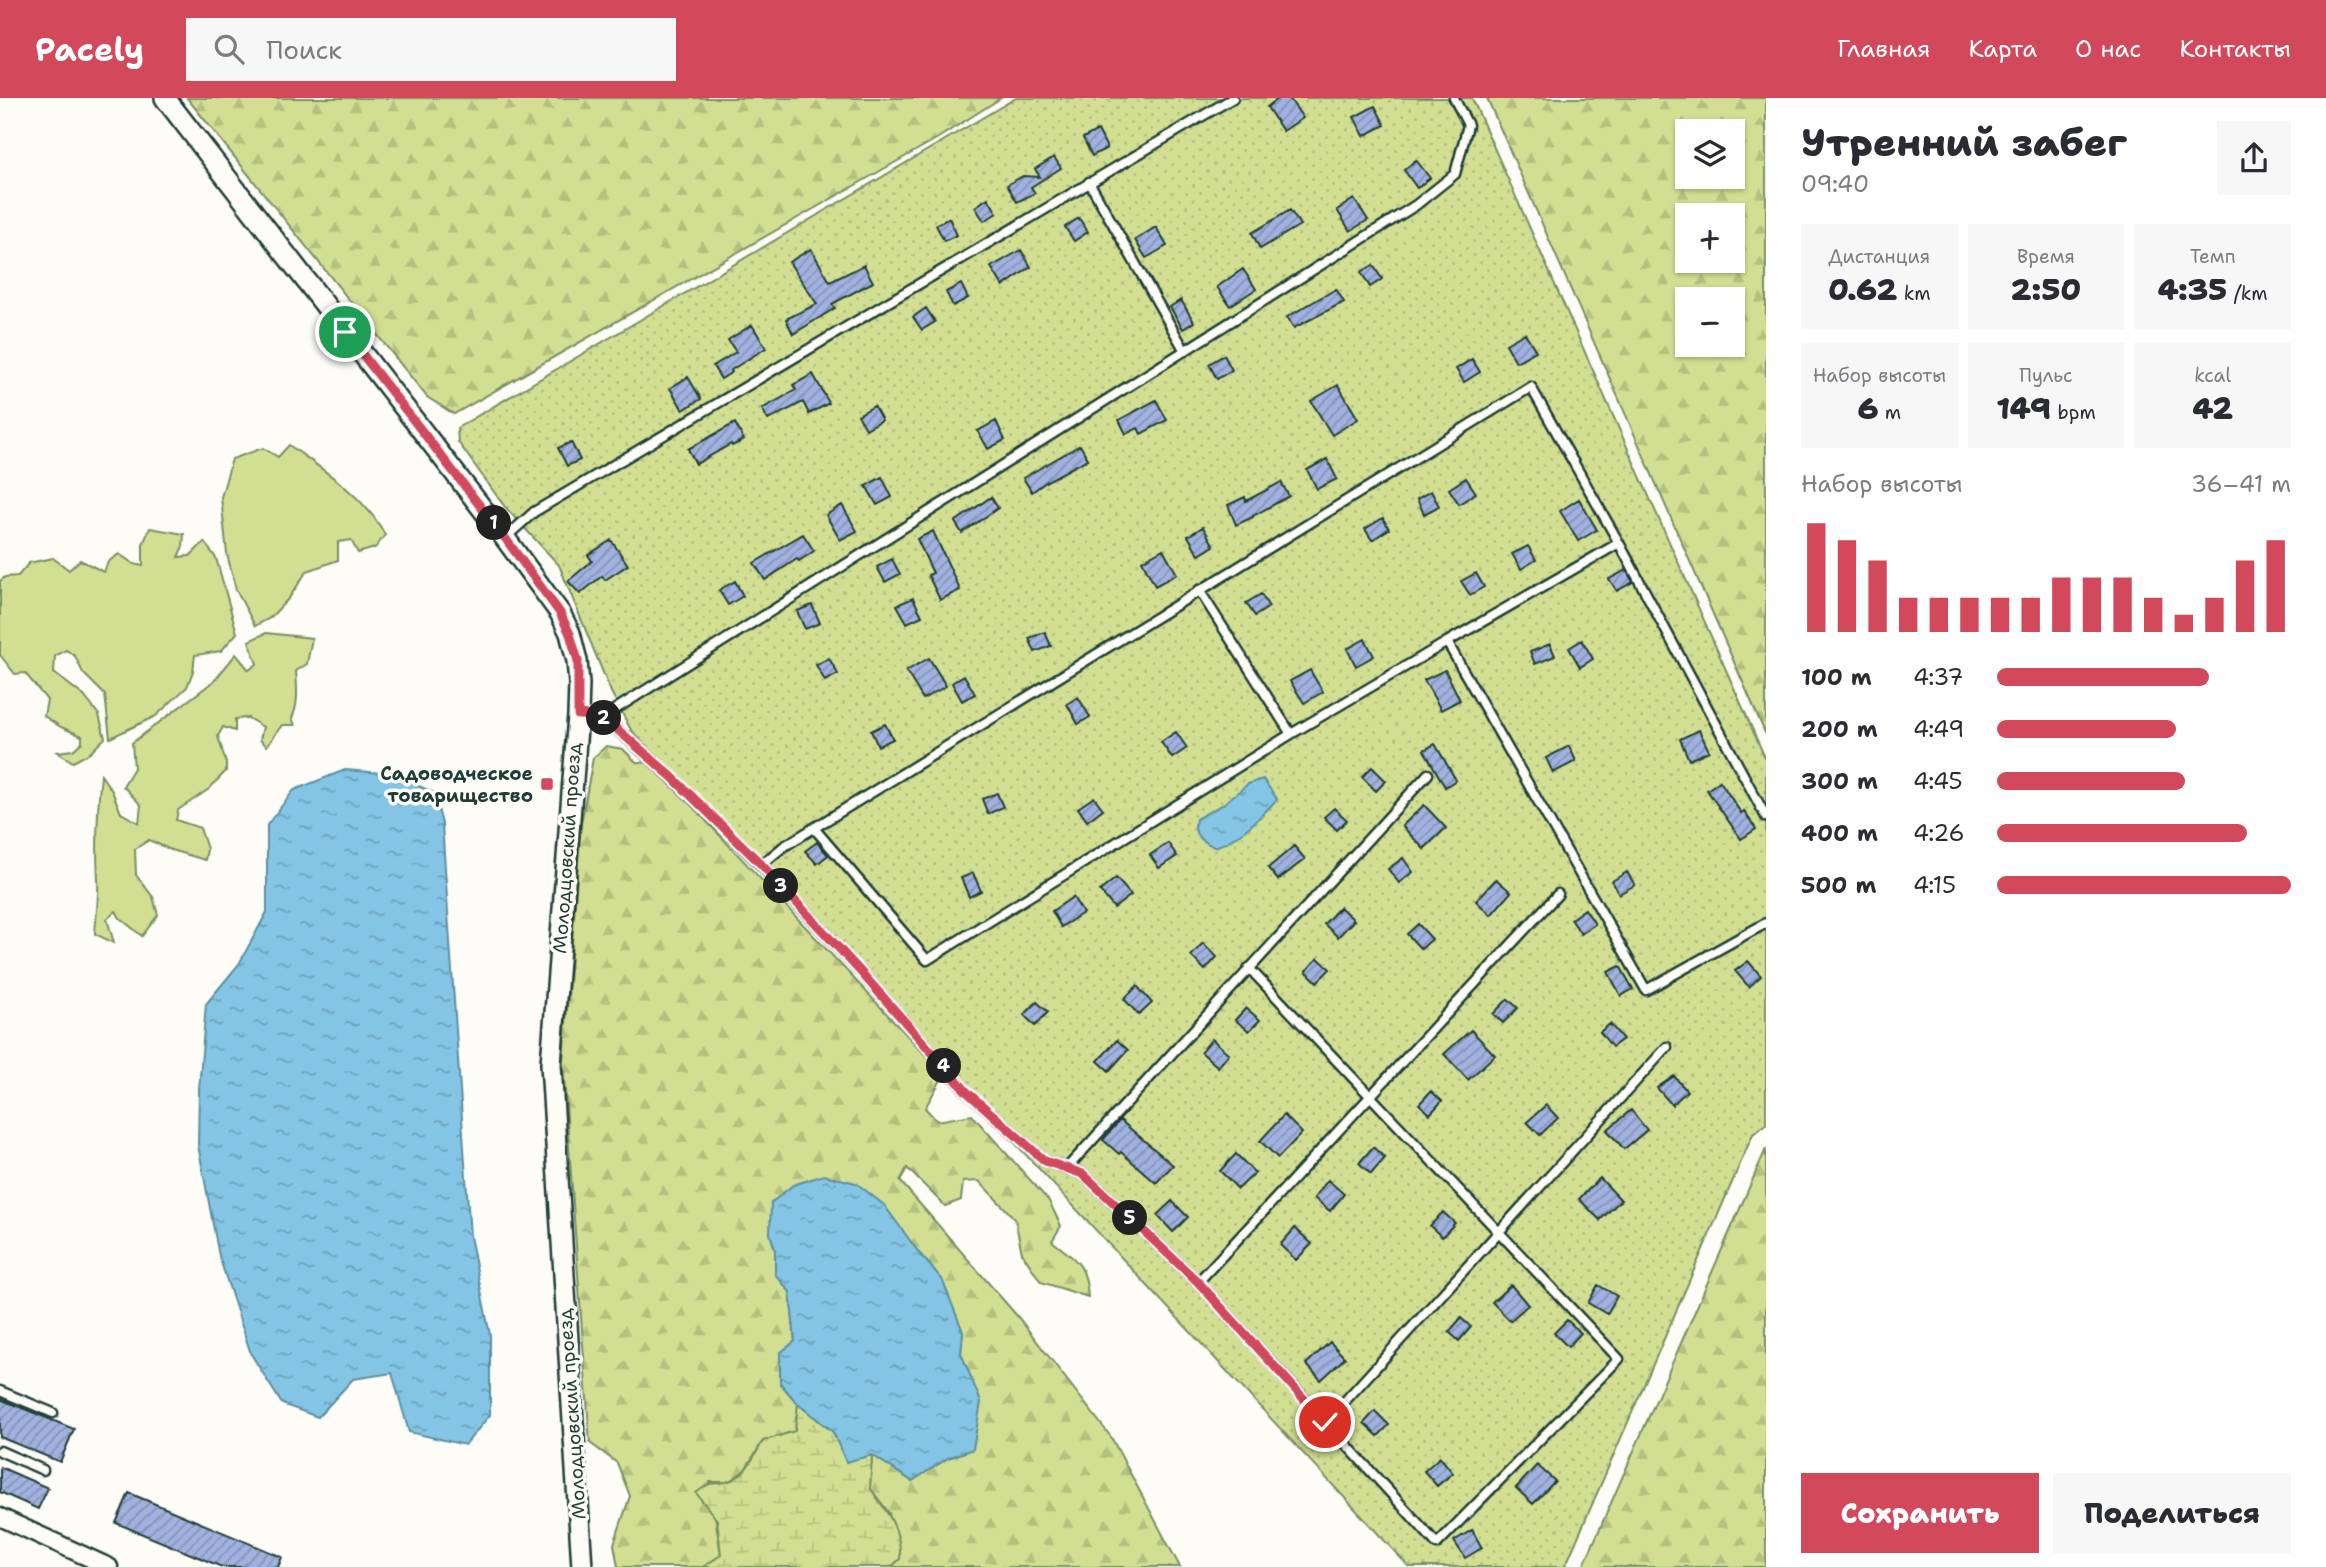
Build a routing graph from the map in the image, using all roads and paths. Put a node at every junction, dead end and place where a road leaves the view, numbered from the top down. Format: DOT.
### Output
graph roads {
  1 [pos="165,98"];
  2 [pos="1233,98"];
  3 [pos="1454,98"];
  4 [pos="1089,182"];
  5 [pos="1185,351"];
  6 [pos="505,538"];
  7 [pos="1619,543"];
  8 [pos="1199,590"];
  9 [pos="1447,642"];
  10 [pos="578,715"];
  11 [pos="603,717"];
  12 [pos="1291,734"];
  13 [pos="1428,774"];
  14 [pos="1766,817"];
  15 [pos="814,828"];
  16 [pos="761,864"];
  17 [pos="1558,894"];
  18 [pos="1766,923"];
  19 [pos="1249,968"];
  20 [pos="1667,1047"];
  21 [pos="1371,1096"];
  22 [pos="1067,1168"];
  23 [pos="1499,1232"];
  24 [pos="1198,1282"];
  25 [pos="0,1391"];
  26 [pos="53,1413"];
  27 [pos="1325,1422"];
  28 [pos="0,1451"];
  29 [pos="43,1470"];
  30 [pos="0,1517"];
  31 [pos="110,1567"];
  32 [pos="582,1567"];
  1 -- 6 [label="street, Молодцовский проезд"];
  2 -- 4 [label="lane"];
  3 -- 5 [label="lane"];
  4 -- 5 [label="lane"];
  4 -- 6 [label="lane"];
  5 -- 11 [label="lane"];
  6 -- 10 [label="street, Молодцовский проезд"];
  7 -- 8 [label="lane"];
  7 -- 9 [label="lane"];
  7 -- 14 [label="lane"];
  8 -- 12 [label="lane"];
  8 -- 15 [label="lane"];
  9 -- 12 [label="lane"];
  9 -- 18 [label="lane"];
  10 -- 11 [label="lane"];
  10 -- 32 [label="street, Молодцовский проезд"];
  11 -- 16 [label="lane"];
  12 -- 15 [label="lane"];
  13 -- 19 [label="lane"];
  15 -- 16 [label="lane"];
  16 -- 22 [label="lane"];
  17 -- 21 [label="lane"];
  19 -- 21 [label="lane"];
  19 -- 22 [label="lane"];
  20 -- 23 [label="lane"];
  21 -- 23 [label="lane"];
  21 -- 24 [label="lane"];
  22 -- 24 [label="lane"];
  23 -- 27 [label="lane"];
  23 -- 27 [label="lane"];
  24 -- 27 [label="lane"];
  25 -- 26 [label="lane"];
  28 -- 29 [label="lane"];
  30 -- 31 [label="street"];
}
